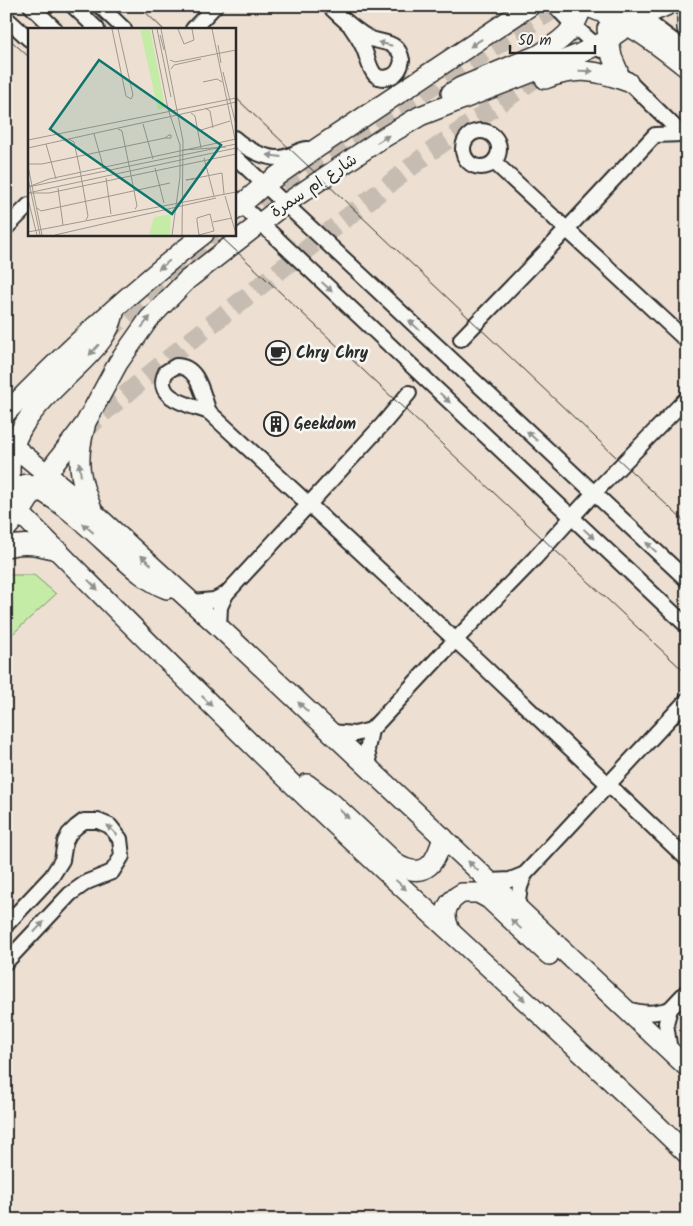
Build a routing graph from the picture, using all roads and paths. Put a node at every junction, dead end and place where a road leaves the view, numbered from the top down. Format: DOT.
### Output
graph roads {
  1 [pos="31,6"];
  2 [pos="73,6"];
  3 [pos="100,6"];
  4 [pos="215,6"];
  5 [pos="329,6"];
  6 [pos="511,6"];
  7 [pos="530,6"];
  8 [pos="555,6"];
  9 [pos="584,6"];
  10 [pos="666,6"];
  11 [pos="607,9"];
  12 [pos="632,16"];
  13 [pos="687,16"];
  14 [pos="6,18"];
  15 [pos="504,25"];
  16 [pos="351,26"];
  17 [pos="574,26"];
  18 [pos="54,28"];
  19 [pos="97,28"];
  20 [pos="123,28"];
  21 [pos="194,28"];
  22 [pos="687,28"];
  23 [pos="28,38"];
  24 [pos="603,42"];
  25 [pos="687,51"];
  26 [pos="687,68"];
  27 [pos="623,76"];
  28 [pos="473,96"];
  29 [pos="654,108"];
  30 [pos="435,110"];
  31 [pos="655,135"];
  32 [pos="684,137"];
  33 [pos="235,139"];
  34 [pos="317,148"];
  35 [pos="235,157"];
  36 [pos="494,162"];
  37 [pos="264,185"];
  38 [pos="285,204"];
  39 [pos="236,205"];
  40 [pos="28,206"];
  41 [pos="260,223"];
  42 [pos="8,224"];
  43 [pos="567,229"];
  44 [pos="203,235"];
  45 [pos="116,307"];
  46 [pos="460,339"];
  47 [pos="687,341"];
  48 [pos="37,382"];
  49 [pos="410,393"];
  50 [pos="6,394"];
  51 [pos="687,398"];
  52 [pos="209,412"];
  53 [pos="6,413"];
  54 [pos="85,424"];
  55 [pos="10,443"];
  56 [pos="48,473"];
  57 [pos="11,488"];
  58 [pos="36,488"];
  59 [pos="594,493"];
  60 [pos="308,504"];
  61 [pos="94,513"];
  62 [pos="572,518"];
  63 [pos="6,529"];
  64 [pos="6,547"];
  65 [pos="58,551"];
  66 [pos="687,580"];
  67 [pos="226,594"];
  68 [pos="188,599"];
  69 [pos="687,626"];
  70 [pos="218,627"];
  71 [pos="456,640"];
  72 [pos="687,700"];
  73 [pos="371,730"];
  74 [pos="330,732"];
  75 [pos="275,767"];
  76 [pos="371,770"];
  77 [pos="608,785"];
  78 [pos="443,837"];
  79 [pos="687,859"];
  80 [pos="525,874"];
  81 [pos="490,882"];
  82 [pos="518,908"];
  83 [pos="6,925"];
  84 [pos="450,930"];
  85 [pos="6,962"];
  86 [pos="596,982"];
  87 [pos="687,991"];
  88 [pos="624,1009"];
  89 [pos="670,1009"];
  90 [pos="670,1052"];
  91 [pos="687,1067"];
  92 [pos="687,1154"];
  1 -- 18 [label="street"];
  2 -- 19 [label="street"];
  3 -- 20 [label="street"];
  4 -- 21 [label="street"];
  5 -- 16 [label="street"];
  6 -- 15 [label="street"];
  7 -- 15 [label="street, شارع ام سمرة"];
  8 -- 17 [label="street"];
  9 -- 11 [label="street"];
  9 -- 17 [label="street"];
  10 -- 12 [label="street, شارع ام سمرة"];
  11 -- 12 [label="street"];
  11 -- 24 [label="street"];
  12 -- 24 [label="street, شارع ام سمرة"];
  12 -- 25 [label="street"];
  12 -- 26 [label="street"];
  13 -- 22 [label="street"];
  14 -- 23 [label="street"];
  15 -- 34 [label="street, شارع ام سمرة, one-way"];
  17 -- 24 [label="street"];
  17 -- 30 [label="street"];
  24 -- 27 [label="street"];
  24 -- 28 [label="street, شارع ام سمرة"];
  28 -- 27 [label="street, one-way"];
  27 -- 29 [label="street"];
  28 -- 30 [label="street, شارع ام سمرة"];
  29 -- 31 [label="street"];
  29 -- 32 [label="street"];
  38 -- 30 [label="street, شارع ام سمرة, one-way"];
  31 -- 32 [label="street"];
  31 -- 43 [label="street"];
  34 -- 33 [label="street, one-way"];
  34 -- 37 [label="street, شارع ام سمرة"];
  35 -- 37 [label="street"];
  36 -- 43 [label="street"];
  37 -- 38 [label="street"];
  37 -- 39 [label="street, شارع ام سمرة"];
  38 -- 41 [label="street, شارع ام سمرة"];
  59 -- 38 [label="street, one-way"];
  39 -- 41 [label="street"];
  40 -- 42 [label="street"];
  54 -- 41 [label="street, شارع ام سمرة, one-way"];
  41 -- 62 [label="street, one-way"];
  43 -- 46 [label="street"];
  43 -- 47 [label="street"];
  44 -- 45 [label="street, one-way"];
  45 -- 48 [label="street"];
  45 -- 55 [label="street, one-way"];
  48 -- 50 [label="street"];
  48 -- 53 [label="street"];
  49 -- 60 [label="street"];
  51 -- 59 [label="street"];
  52 -- 60 [label="street"];
  54 -- 56 [label="street, شارع ام سمرة"];
  61 -- 54 [label="street, one-way"];
  55 -- 56 [label="street"];
  55 -- 57 [label="street"];
  56 -- 57 [label="street"];
  56 -- 58 [label="street, شارع ام سمرة"];
  56 -- 61 [label="street"];
  57 -- 58 [label="street"];
  57 -- 58 [label="street, شارع ام سمرة"];
  57 -- 63 [label="street, شارع ام سمرة"];
  57 -- 65 [label="street"];
  68 -- 58 [label="street, one-way"];
  59 -- 62 [label="street"];
  66 -- 59 [label="street, one-way"];
  60 -- 67 [label="street"];
  60 -- 71 [label="street"];
  68 -- 61 [label="street, one-way"];
  62 -- 69 [label="street, one-way"];
  62 -- 71 [label="street"];
  64 -- 65 [label="street"];
  65 -- 75 [label="street, one-way"];
  67 -- 68 [label="street"];
  67 -- 70 [label="street"];
  68 -- 70 [label="street"];
  74 -- 70 [label="street, one-way"];
  71 -- 73 [label="street"];
  71 -- 77 [label="street"];
  72 -- 77 [label="street"];
  73 -- 74 [label="street"];
  73 -- 76 [label="street"];
  74 -- 76 [label="street"];
  75 -- 78 [label="street, one-way"];
  75 -- 84 [label="street, one-way"];
  76 -- 78 [label="street"];
  77 -- 79 [label="street"];
  77 -- 80 [label="street"];
  81 -- 78 [label="street, one-way"];
  80 -- 81 [label="street"];
  80 -- 82 [label="street"];
  81 -- 82 [label="street"];
  82 -- 86 [label="street"];
  85 -- 83 [label="street, one-way"];
  86 -- 84 [label="street, one-way"];
  84 -- 92 [label="street, one-way"];
  86 -- 88 [label="street"];
  87 -- 89 [label="street"];
  88 -- 89 [label="street"];
  88 -- 90 [label="street"];
  89 -- 90 [label="street"];
  90 -- 91 [label="street"];
}
